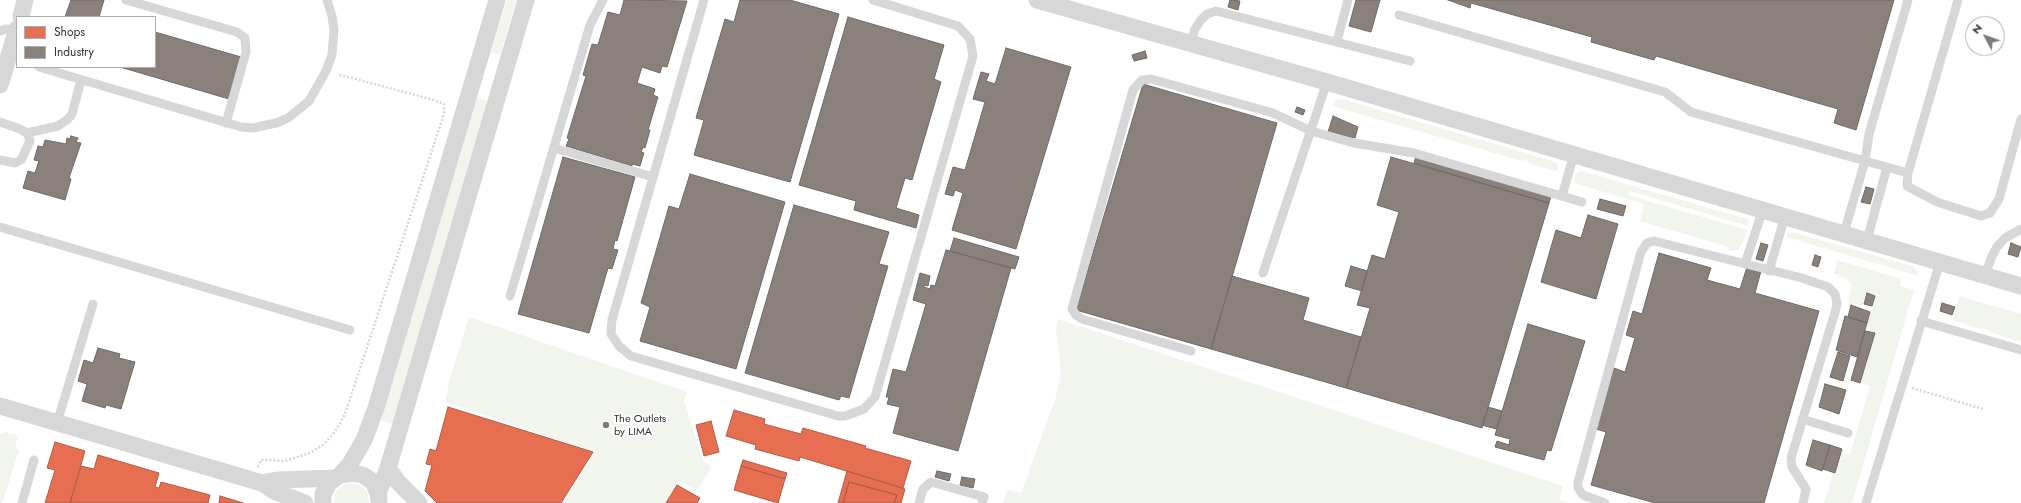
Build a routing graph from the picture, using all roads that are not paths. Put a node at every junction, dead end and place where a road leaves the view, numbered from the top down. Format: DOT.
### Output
graph roads {
  1 [pos="26,0"];
  2 [pos="126,0"];
  3 [pos="327,0"];
  4 [pos="497,0"];
  5 [pos="526,0"];
  6 [pos="603,0"];
  7 [pos="704,0"];
  8 [pos="873,0"];
  9 [pos="1037,0"];
  10 [pos="1348,0"];
  11 [pos="1908,0"];
  12 [pos="1958,0"];
  13 [pos="1399,15"];
  14 [pos="21,16"];
  15 [pos="16,30"];
  16 [pos="0,31"];
  17 [pos="16,37"];
  18 [pos="1337,41"];
  19 [pos="1190,44"];
  20 [pos="13,59"];
  21 [pos="1410,61"];
  22 [pos="42,68"];
  23 [pos="81,80"];
  24 [pos="1327,82"];
  25 [pos="0,85"];
  26 [pos="2021,119"];
  27 [pos="0,122"];
  28 [pos="226,123"];
  29 [pos="1311,131"];
  30 [pos="27,133"];
  31 [pos="554,148"];
  32 [pos="1574,154"];
  33 [pos="0,160"];
  34 [pos="1865,160"];
  35 [pos="1888,167"];
  36 [pos="1908,173"];
  37 [pos="654,177"];
  38 [pos="1562,196"];
  39 [pos="1582,202"];
  40 [pos="1763,209"];
  41 [pos="1785,216"];
  42 [pos="0,227"];
  43 [pos="2021,229"];
  44 [pos="1844,233"];
  45 [pos="1867,240"];
  46 [pos="1940,262"];
  47 [pos="1745,264"];
  48 [pos="1769,271"];
  49 [pos="1263,273"];
  50 [pos="1985,275"];
  51 [pos="2021,286"];
  52 [pos="510,296"];
  53 [pos="93,304"];
  54 [pos="1921,321"];
  55 [pos="350,330"];
  56 [pos="2021,350"];
  57 [pos="1192,351"];
  58 [pos="0,406"];
  59 [pos="1802,419"];
  60 [pos="57,423"];
  61 [pos="1848,433"];
  62 [pos="34,460"];
  63 [pos="388,468"];
  64 [pos="338,476"];
  65 [pos="258,482"];
  66 [pos="379,498"];
  67 [pos="22,503"];
  68 [pos="305,503"];
  69 [pos="323,503"];
  70 [pos="419,503"];
  71 [pos="919,503"];
  72 [pos="982,503"];
  73 [pos="1605,503"];
  74 [pos="1803,503"];
  75 [pos="1866,503"];
  1 -- 14 [label="street"];
  2 -- 28 [label="lane"];
  3 -- 28 [label="lane"];
  4 -- 64 [label="street"];
  5 -- 63 [label="street"];
  6 -- 31 [label="lane"];
  7 -- 37 [label="lane"];
  8 -- 37 [label="lane"];
  9 -- 19 [label="street"];
  10 -- 18 [label="lane"];
  11 -- 34 [label="lane"];
  12 -- 36 [label="lane"];
  13 -- 34 [label="lane"];
  15 -- 16 [label="lane"];
  17 -- 20 [label="street"];
  18 -- 19 [label="lane"];
  18 -- 21 [label="lane"];
  19 -- 24 [label="street"];
  20 -- 25 [label="street"];
  22 -- 23 [label="lane"];
  23 -- 28 [label="lane"];
  23 -- 30 [label="lane"];
  24 -- 29 [label="lane"];
  24 -- 32 [label="street"];
  26 -- 36 [label="lane"];
  27 -- 30 [label="lane"];
  29 -- 38 [label="lane"];
  29 -- 49 [label="lane"];
  29 -- 57 [label="lane"];
  30 -- 33 [label="lane"];
  31 -- 37 [label="lane"];
  31 -- 52 [label="lane"];
  32 -- 38 [label="lane"];
  32 -- 40 [label="street"];
  34 -- 35 [label="lane"];
  34 -- 44 [label="lane"];
  35 -- 36 [label="lane"];
  35 -- 45 [label="lane"];
  38 -- 39 [label="lane"];
  40 -- 41 [label="street"];
  40 -- 47 [label="lane"];
  41 -- 44 [label="street"];
  41 -- 48 [label="lane"];
  42 -- 55 [label="lane"];
  43 -- 50 [label="lane"];
  44 -- 45 [label="street"];
  45 -- 46 [label="street"];
  46 -- 50 [label="street"];
  46 -- 54 [label="lane"];
  47 -- 48 [label="lane"];
  47 -- 73 [label="lane"];
  48 -- 59 [label="lane"];
  50 -- 51 [label="street"];
  53 -- 60 [label="lane"];
  54 -- 56 [label="lane"];
  54 -- 75 [label="lane"];
  58 -- 60 [label="street"];
  59 -- 61 [label="lane"];
  59 -- 74 [label="lane"];
  60 -- 65 [label="street"];
  62 -- 67 [label="lane"];
  63 -- 66 [label="street"];
  63 -- 70 [label="street"];
  64 -- 65 [label="street"];
  64 -- 66 [label="street"];
  64 -- 69 [label="street"];
  65 -- 68 [label="street"];
  71 -- 72 [label="lane"];
}
